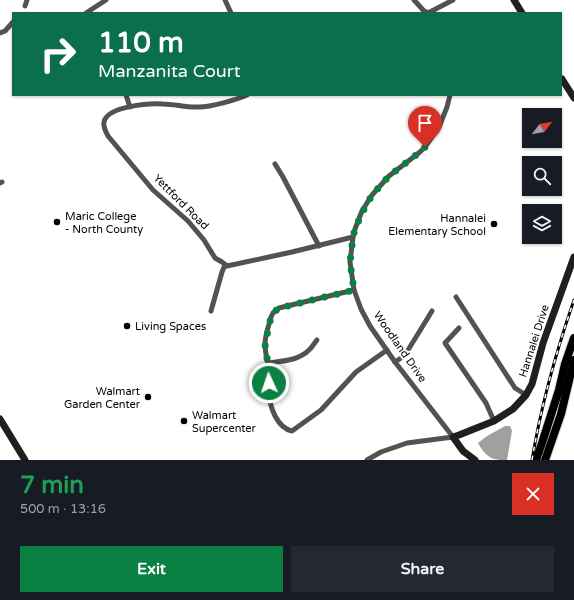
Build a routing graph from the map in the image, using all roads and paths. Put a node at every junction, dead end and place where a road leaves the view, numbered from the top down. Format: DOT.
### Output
graph roads {
  1 [pos="106,0"];
  2 [pos="225,0"];
  3 [pos="414,0"];
  4 [pos="453,0"];
  5 [pos="514,0"];
  6 [pos="88,12"];
  7 [pos="231,12"];
  8 [pos="427,12"];
  9 [pos="432,12"];
  10 [pos="521,12"];
  11 [pos="12,23"];
  12 [pos="0,33"];
  13 [pos="562,79"];
  14 [pos="126,96"];
  15 [pos="245,96"];
  16 [pos="450,96"];
  17 [pos="574,98"];
  18 [pos="130,107"];
  19 [pos="275,164"];
  20 [pos="353,237"];
  21 [pos="319,246"];
  22 [pos="574,257"];
  23 [pos="225,265"];
  24 [pos="354,290"];
  25 [pos="456,297"];
  26 [pos="211,311"];
  27 [pos="432,311"];
  28 [pos="460,328"];
  29 [pos="574,338"];
  30 [pos="316,340"];
  31 [pos="387,350"];
  32 [pos="574,360"];
  33 [pos="395,362"];
  34 [pos="268,363"];
  35 [pos="526,395"];
  36 [pos="554,406"];
  37 [pos="0,419"];
  38 [pos="494,421"];
  39 [pos="453,437"];
  40 [pos="25,460"];
  41 [pos="367,460"];
  42 [pos="475,460"];
  43 [pos="536,460"];
  44 [pos="542,460"];
  45 [pos="545,460"];
  1 -- 6 [label="street"];
  2 -- 7 [label="street"];
  3 -- 8 [label="street"];
  4 -- 9 [label="street"];
  5 -- 10 [label="street"];
  11 -- 12 [label="street"];
  13 -- 17 [label="street"];
  14 -- 18 [label="street"];
  15 -- 18 [label="street"];
  16 -- 20 [label="street, Woodland Drive"];
  18 -- 23 [label="street, Yettford Road"];
  19 -- 21 [label="street"];
  20 -- 21 [label="street"];
  20 -- 24 [label="street, Woodland Drive"];
  21 -- 23 [label="street"];
  22 -- 35 [label="street, Hannalei Drive"];
  23 -- 26 [label="street"];
  24 -- 31 [label="street, Woodland Drive"];
  24 -- 34 [label="street"];
  25 -- 35 [label="street"];
  27 -- 33 [label="street"];
  28 -- 38 [label="street"];
  29 -- 36 [label="main road"];
  30 -- 34 [label="street"];
  31 -- 33 [label="street, Woodland Drive"];
  31 -- 34 [label="street"];
  32 -- 45 [label="main road"];
  33 -- 39 [label="street, Woodland Drive"];
  35 -- 38 [label="street, Hannalei Drive"];
  36 -- 43 [label="main road"];
  36 -- 44 [label="main road"];
  37 -- 40 [label="street"];
  38 -- 39 [label="street, Hannalei Drive"];
  39 -- 41 [label="street"];
  39 -- 42 [label="street, Woodland Drive"];
}
